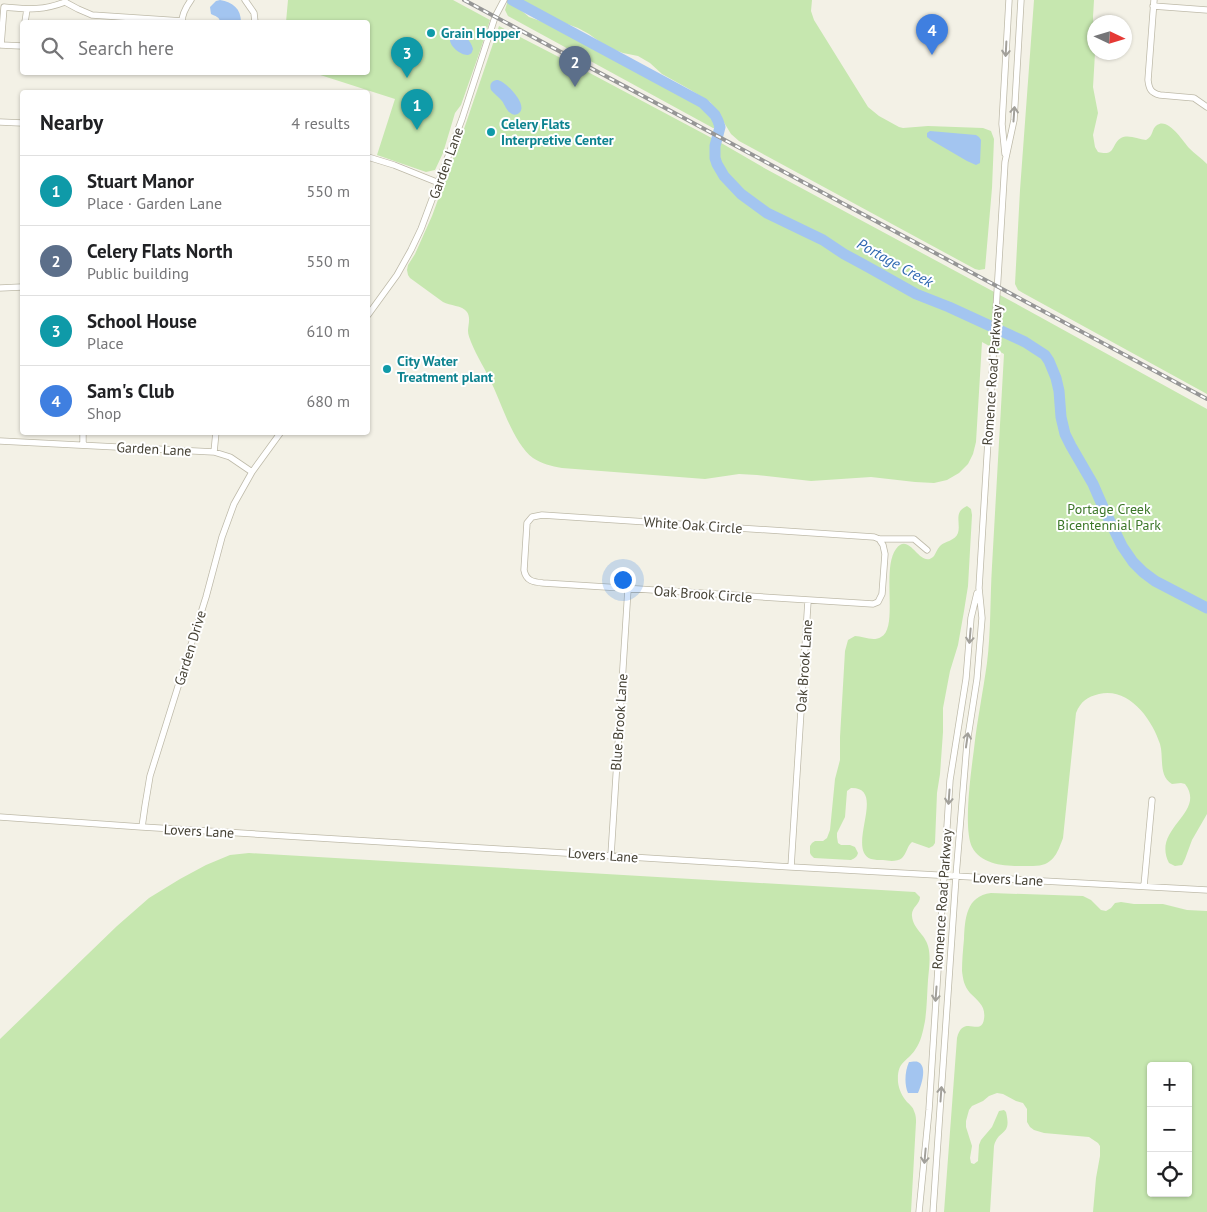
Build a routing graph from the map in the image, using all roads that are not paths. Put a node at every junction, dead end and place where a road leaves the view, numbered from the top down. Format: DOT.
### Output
graph roads {
  1 [pos="191,0"];
  2 [pos="246,0"];
  3 [pos="504,0"];
  4 [pos="1009,0"];
  5 [pos="1021,0"];
  6 [pos="65,1"];
  7 [pos="1153,3"];
  8 [pos="27,9"];
  9 [pos="1207,10"];
  10 [pos="25,20"];
  11 [pos="156,20"];
  12 [pos="183,20"];
  13 [pos="255,20"];
  14 [pos="20,46"];
  15 [pos="1207,107"];
  16 [pos="0,122"];
  17 [pos="20,123"];
  18 [pos="370,158"];
  19 [pos="1005,162"];
  20 [pos="439,183"];
  21 [pos="20,287"];
  22 [pos="0,288"];
  23 [pos="370,313"];
  24 [pos="83,435"];
  25 [pos="216,435"];
  26 [pos="279,435"];
  27 [pos="0,441"];
  28 [pos="83,445"];
  29 [pos="214,452"];
  30 [pos="252,472"];
  31 [pos="878,539"];
  32 [pos="927,550"];
  33 [pos="538,583"];
  34 [pos="979,588"];
  35 [pos="628,589"];
  36 [pos="808,601"];
  37 [pos="1152,800"];
  38 [pos="0,817"];
  39 [pos="142,827"];
  40 [pos="611,855"];
  41 [pos="791,867"];
  42 [pos="944,875"];
  43 [pos="956,876"];
  44 [pos="1144,886"];
  45 [pos="1207,890"];
  46 [pos="919,1212"];
  47 [pos="933,1212"];
  1 -- 12 [label="street"];
  2 -- 13 [label="street"];
  3 -- 20 [label="street, Garden Lane"];
  4 -- 19 [label="street, Romence Road Parkway, one-way"];
  19 -- 5 [label="street, Romence Road Parkway, one-way"];
  6 -- 8 [label="street"];
  6 -- 11 [label="street"];
  7 -- 9 [label="street"];
  7 -- 15 [label="street"];
  8 -- 10 [label="street"];
  8 -- 14 [label="street"];
  16 -- 17 [label="street"];
  18 -- 20 [label="street"];
  19 -- 34 [label="street, Romence Road Parkway"];
  20 -- 23 [label="street, Garden Lane"];
  21 -- 22 [label="street"];
  24 -- 28 [label="street"];
  25 -- 29 [label="street"];
  26 -- 30 [label="street"];
  27 -- 28 [label="street, Garden Lane"];
  28 -- 29 [label="street, Garden Lane"];
  29 -- 30 [label="street, Garden Lane"];
  30 -- 39 [label="street, Garden Drive"];
  31 -- 32 [label="street, White Oak Circle"];
  31 -- 33 [label="street, White Oak Circle"];
  31 -- 36 [label="street, Oak Brook Lane"];
  33 -- 35 [label="street, Oak Brook Circle"];
  34 -- 42 [label="street, Romence Road Parkway, one-way"];
  43 -- 34 [label="street, Romence Road Parkway, one-way"];
  35 -- 36 [label="street, Oak Brook Circle"];
  35 -- 40 [label="street, Blue Brook Lane"];
  36 -- 41 [label="street, Oak Brook Lane"];
  37 -- 44 [label="street"];
  38 -- 39 [label="street, Lovers Lane"];
  39 -- 40 [label="street, Lovers Lane"];
  40 -- 41 [label="street, Lovers Lane"];
  41 -- 42 [label="street, Lovers Lane"];
  42 -- 43 [label="street, Lovers Lane"];
  42 -- 46 [label="street, Romence Road Parkway, one-way"];
  43 -- 44 [label="street, Lovers Lane"];
  47 -- 43 [label="street, Romence Road Parkway, one-way"];
  44 -- 45 [label="street, Lovers Lane"];
}
